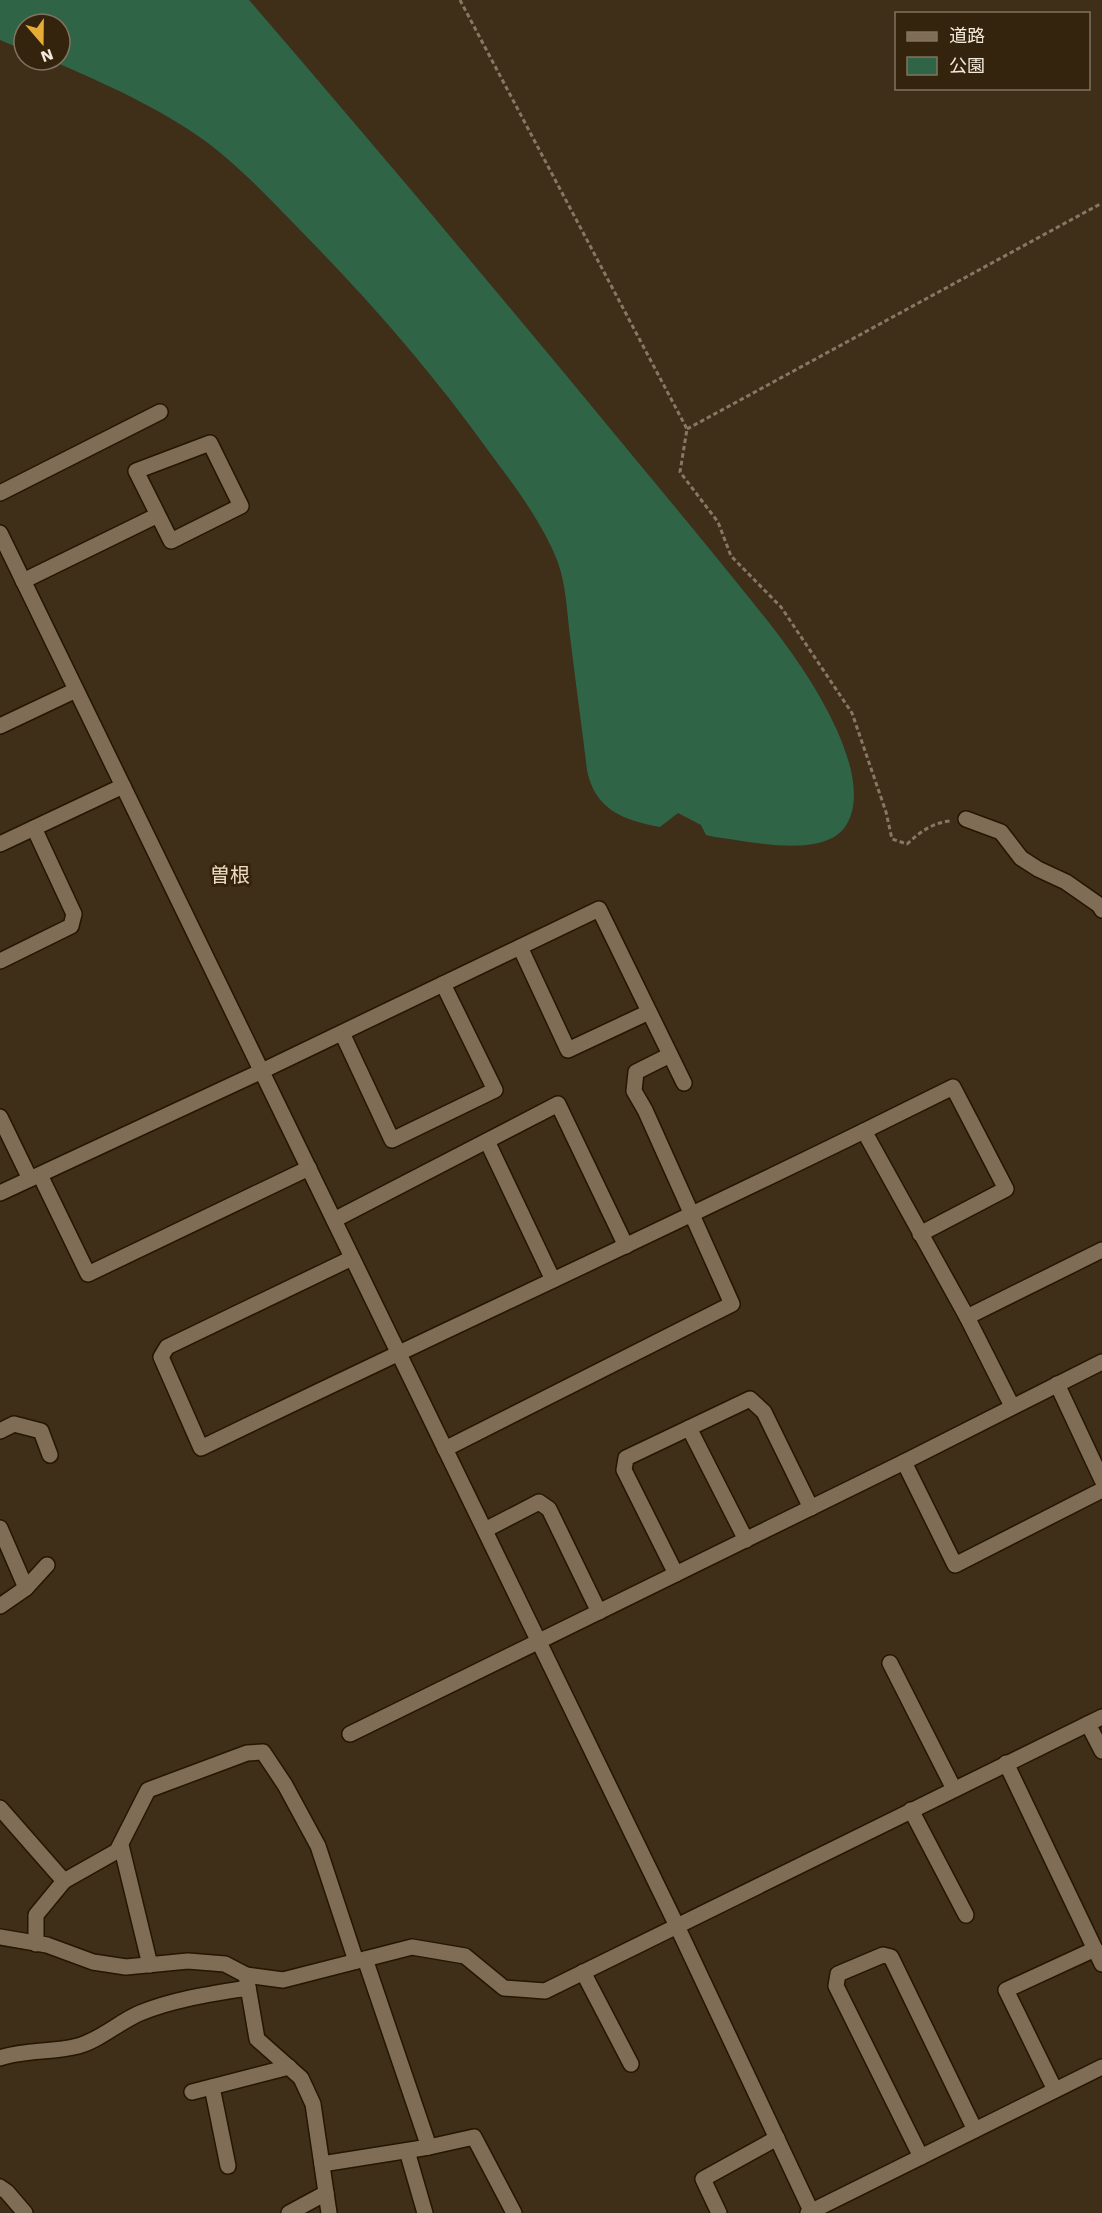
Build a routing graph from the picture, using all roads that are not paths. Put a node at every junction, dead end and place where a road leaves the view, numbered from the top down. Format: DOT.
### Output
graph roads {
  1 [pos="160,412"];
  2 [pos="0,493"];
  3 [pos="158,515"];
  4 [pos="0,534"];
  5 [pos="23,581"];
  6 [pos="76,690"];
  7 [pos="0,726"];
  8 [pos="123,786"];
  9 [pos="966,819"];
  10 [pos="34,828"];
  11 [pos="0,844"];
  12 [pos="1102,910"];
  13 [pos="520,947"];
  14 [pos="0,961"];
  15 [pos="443,984"];
  16 [pos="649,1012"];
  17 [pos="342,1033"];
  18 [pos="670,1055"];
  19 [pos="262,1071"];
  20 [pos="684,1083"];
  21 [pos="0,1117"];
  22 [pos="864,1131"];
  23 [pos="487,1141"];
  24 [pos="309,1168"];
  25 [pos="35,1177"];
  26 [pos="0,1193"];
  27 [pos="691,1215"];
  28 [pos="334,1220"];
  29 [pos="920,1234"];
  30 [pos="626,1246"];
  31 [pos="1102,1250"];
  32 [pos="352,1258"];
  33 [pos="553,1280"];
  34 [pos="967,1317"];
  35 [pos="398,1352"];
  36 [pos="1102,1362"];
  37 [pos="1057,1384"];
  38 [pos="1012,1407"];
  39 [pos="689,1428"];
  40 [pos="0,1431"];
  41 [pos="445,1449"];
  42 [pos="50,1455"];
  43 [pos="904,1462"];
  44 [pos="1102,1480"];
  45 [pos="1102,1490"];
  46 [pos="811,1508"];
  47 [pos="0,1528"];
  48 [pos="485,1530"];
  49 [pos="746,1540"];
  50 [pos="47,1565"];
  51 [pos="676,1574"];
  52 [pos="26,1588"];
  53 [pos="0,1605"];
  54 [pos="599,1612"];
  55 [pos="539,1641"];
  56 [pos="890,1663"];
  57 [pos="1102,1717"];
  58 [pos="1088,1724"];
  59 [pos="350,1734"];
  60 [pos="1102,1751"];
  61 [pos="1006,1763"];
  62 [pos="954,1789"];
  63 [pos="0,1809"];
  64 [pos="911,1810"];
  65 [pos="121,1845"];
  66 [pos="64,1881"];
  67 [pos="966,1915"];
  68 [pos="677,1926"];
  69 [pos="0,1936"];
  70 [pos="36,1944"];
  71 [pos="1095,1949"];
  72 [pos="361,1960"];
  73 [pos="1102,1964"];
  74 [pos="150,1965"];
  75 [pos="583,1972"];
  76 [pos="247,1982"];
  77 [pos="0,2058"];
  78 [pos="631,2064"];
  79 [pos="289,2067"];
  80 [pos="1102,2067"];
  81 [pos="212,2087"];
  82 [pos="1055,2090"];
  83 [pos="192,2092"];
  84 [pos="975,2130"];
  85 [pos="777,2138"];
  86 [pos="429,2147"];
  87 [pos="407,2151"];
  88 [pos="921,2157"];
  89 [pos="322,2164"];
  90 [pos="228,2166"];
  91 [pos="0,2187"];
  92 [pos="326,2193"];
  93 [pos="811,2212"];
  94 [pos="25,2213"];
  95 [pos="289,2213"];
  96 [pos="329,2213"];
  97 [pos="425,2213"];
  98 [pos="514,2213"];
  99 [pos="719,2213"];
  1 -- 2 [label="street"];
  3 -- 3 [label="street"];
  3 -- 5 [label="street"];
  4 -- 5 [label="street"];
  5 -- 6 [label="street"];
  6 -- 7 [label="street"];
  6 -- 8 [label="street"];
  8 -- 10 [label="street"];
  8 -- 19 [label="street"];
  9 -- 12 [label="street"];
  10 -- 11 [label="street"];
  10 -- 14 [label="street"];
  13 -- 15 [label="street"];
  13 -- 16 [label="street"];
  13 -- 16 [label="street"];
  15 -- 17 [label="street"];
  15 -- 17 [label="street"];
  16 -- 18 [label="street"];
  17 -- 19 [label="street"];
  18 -- 20 [label="street"];
  18 -- 27 [label="street"];
  19 -- 24 [label="street"];
  19 -- 25 [label="street"];
  21 -- 25 [label="street"];
  22 -- 27 [label="street"];
  22 -- 29 [label="street"];
  22 -- 29 [label="street"];
  23 -- 28 [label="street"];
  23 -- 30 [label="street"];
  23 -- 33 [label="street"];
  24 -- 25 [label="street"];
  24 -- 28 [label="street"];
  25 -- 26 [label="street"];
  27 -- 30 [label="street"];
  27 -- 41 [label="street"];
  28 -- 32 [label="street"];
  29 -- 34 [label="street"];
  30 -- 33 [label="street"];
  31 -- 34 [label="street"];
  32 -- 35 [label="street"];
  32 -- 35 [label="street"];
  33 -- 35 [label="street"];
  34 -- 38 [label="street"];
  35 -- 41 [label="street"];
  36 -- 37 [label="street"];
  37 -- 38 [label="street"];
  37 -- 44 [label="street"];
  38 -- 43 [label="street"];
  39 -- 46 [label="street"];
  39 -- 49 [label="street"];
  39 -- 51 [label="street"];
  40 -- 42 [label="street"];
  41 -- 48 [label="street"];
  43 -- 45 [label="street"];
  43 -- 46 [label="street"];
  46 -- 49 [label="street"];
  47 -- 52 [label="street"];
  48 -- 54 [label="street"];
  48 -- 55 [label="street"];
  49 -- 51 [label="street"];
  50 -- 52 [label="street"];
  51 -- 54 [label="street"];
  52 -- 53 [label="street"];
  54 -- 55 [label="street"];
  55 -- 59 [label="street"];
  55 -- 68 [label="street"];
  56 -- 62 [label="street"];
  57 -- 58 [label="street"];
  58 -- 60 [label="street"];
  58 -- 61 [label="street"];
  61 -- 62 [label="street"];
  61 -- 71 [label="street"];
  62 -- 64 [label="street"];
  63 -- 66 [label="street"];
  64 -- 67 [label="street"];
  64 -- 68 [label="street"];
  65 -- 66 [label="street"];
  65 -- 72 [label="street"];
  65 -- 74 [label="street"];
  66 -- 70 [label="street"];
  68 -- 75 [label="street"];
  68 -- 85 [label="street"];
  69 -- 70 [label="street"];
  70 -- 74 [label="street"];
  71 -- 73 [label="street"];
  71 -- 82 [label="street"];
  72 -- 75 [label="street"];
  72 -- 76 [label="street"];
  72 -- 86 [label="street"];
  74 -- 76 [label="street"];
  75 -- 78 [label="street"];
  76 -- 77 [label="street"];
  76 -- 79 [label="street"];
  79 -- 81 [label="street"];
  79 -- 89 [label="street"];
  80 -- 82 [label="street"];
  81 -- 83 [label="street"];
  81 -- 90 [label="street"];
  82 -- 84 [label="street"];
  84 -- 88 [label="street"];
  84 -- 88 [label="street"];
  85 -- 93 [label="street"];
  85 -- 99 [label="street"];
  86 -- 87 [label="street"];
  86 -- 98 [label="street"];
  87 -- 89 [label="street"];
  87 -- 97 [label="street"];
  88 -- 93 [label="street"];
  89 -- 92 [label="street"];
  91 -- 94 [label="street"];
  92 -- 95 [label="street"];
  92 -- 96 [label="street"];
}
